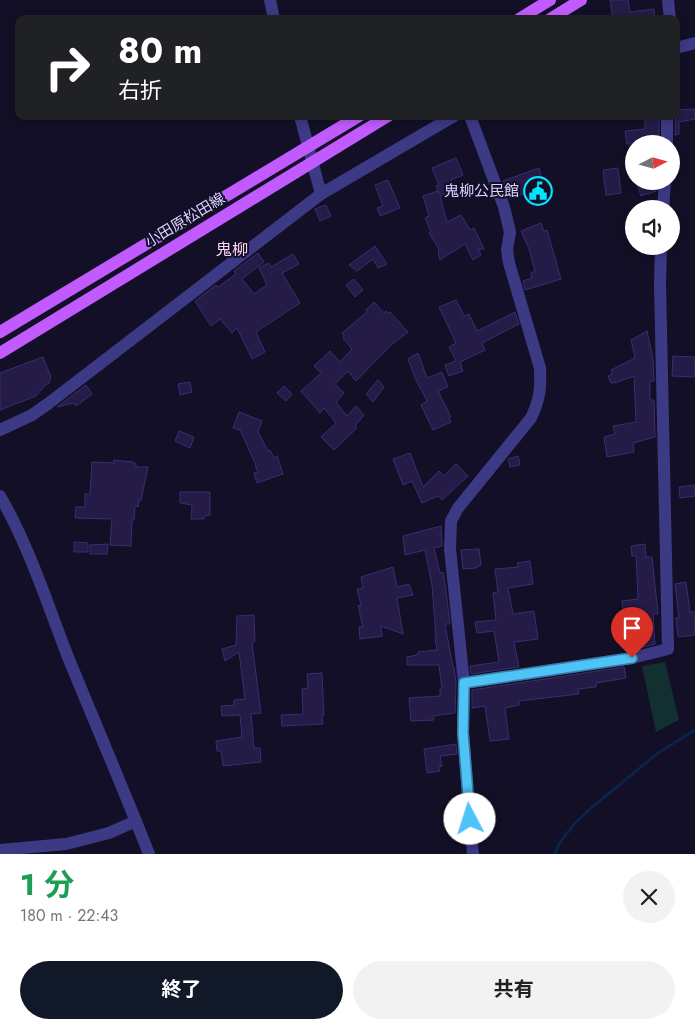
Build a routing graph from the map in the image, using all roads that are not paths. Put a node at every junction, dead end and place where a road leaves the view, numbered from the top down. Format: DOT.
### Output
graph roads {
  1 [pos="270,0"];
  2 [pos="550,0"];
  3 [pos="580,0"];
  4 [pos="668,0"];
  5 [pos="273,15"];
  6 [pos="526,15"];
  7 [pos="556,15"];
  8 [pos="670,15"];
  9 [pos="695,43"];
  10 [pos="680,47"];
  11 [pos="301,120"];
  12 [pos="352,120"];
  13 [pos="382,120"];
  14 [pos="447,120"];
  15 [pos="471,120"];
  16 [pos="667,120"];
  17 [pos="667,135"];
  18 [pos="308,147"];
  19 [pos="312,163"];
  20 [pos="321,194"];
  21 [pos="662,255"];
  22 [pos="0,332"];
  23 [pos="0,353"];
  24 [pos="0,430"];
  25 [pos="0,496"];
  26 [pos="464,683"];
  27 [pos="136,821"];
  28 [pos="0,850"];
  29 [pos="150,854"];
  30 [pos="473,854"];
  1 -- 5 [label="street"];
  2 -- 6 [label="main road"];
  3 -- 7 [label="main road"];
  4 -- 8 [label="street"];
  9 -- 10 [label="street"];
  11 -- 18 [label="street"];
  12 -- 18 [label="main road, 小田原松田線"];
  13 -- 19 [label="main road, 小田原松田線"];
  14 -- 20 [label="street"];
  15 -- 26 [label="street"];
  16 -- 17 [label="street"];
  18 -- 19 [label="street"];
  18 -- 22 [label="main road, 小田原松田線"];
  19 -- 20 [label="street"];
  19 -- 23 [label="main road, 小田原松田線"];
  20 -- 24 [label="street"];
  21 -- 26 [label="street"];
  25 -- 27 [label="street"];
  26 -- 30 [label="street"];
  27 -- 28 [label="street"];
  27 -- 29 [label="street"];
}
